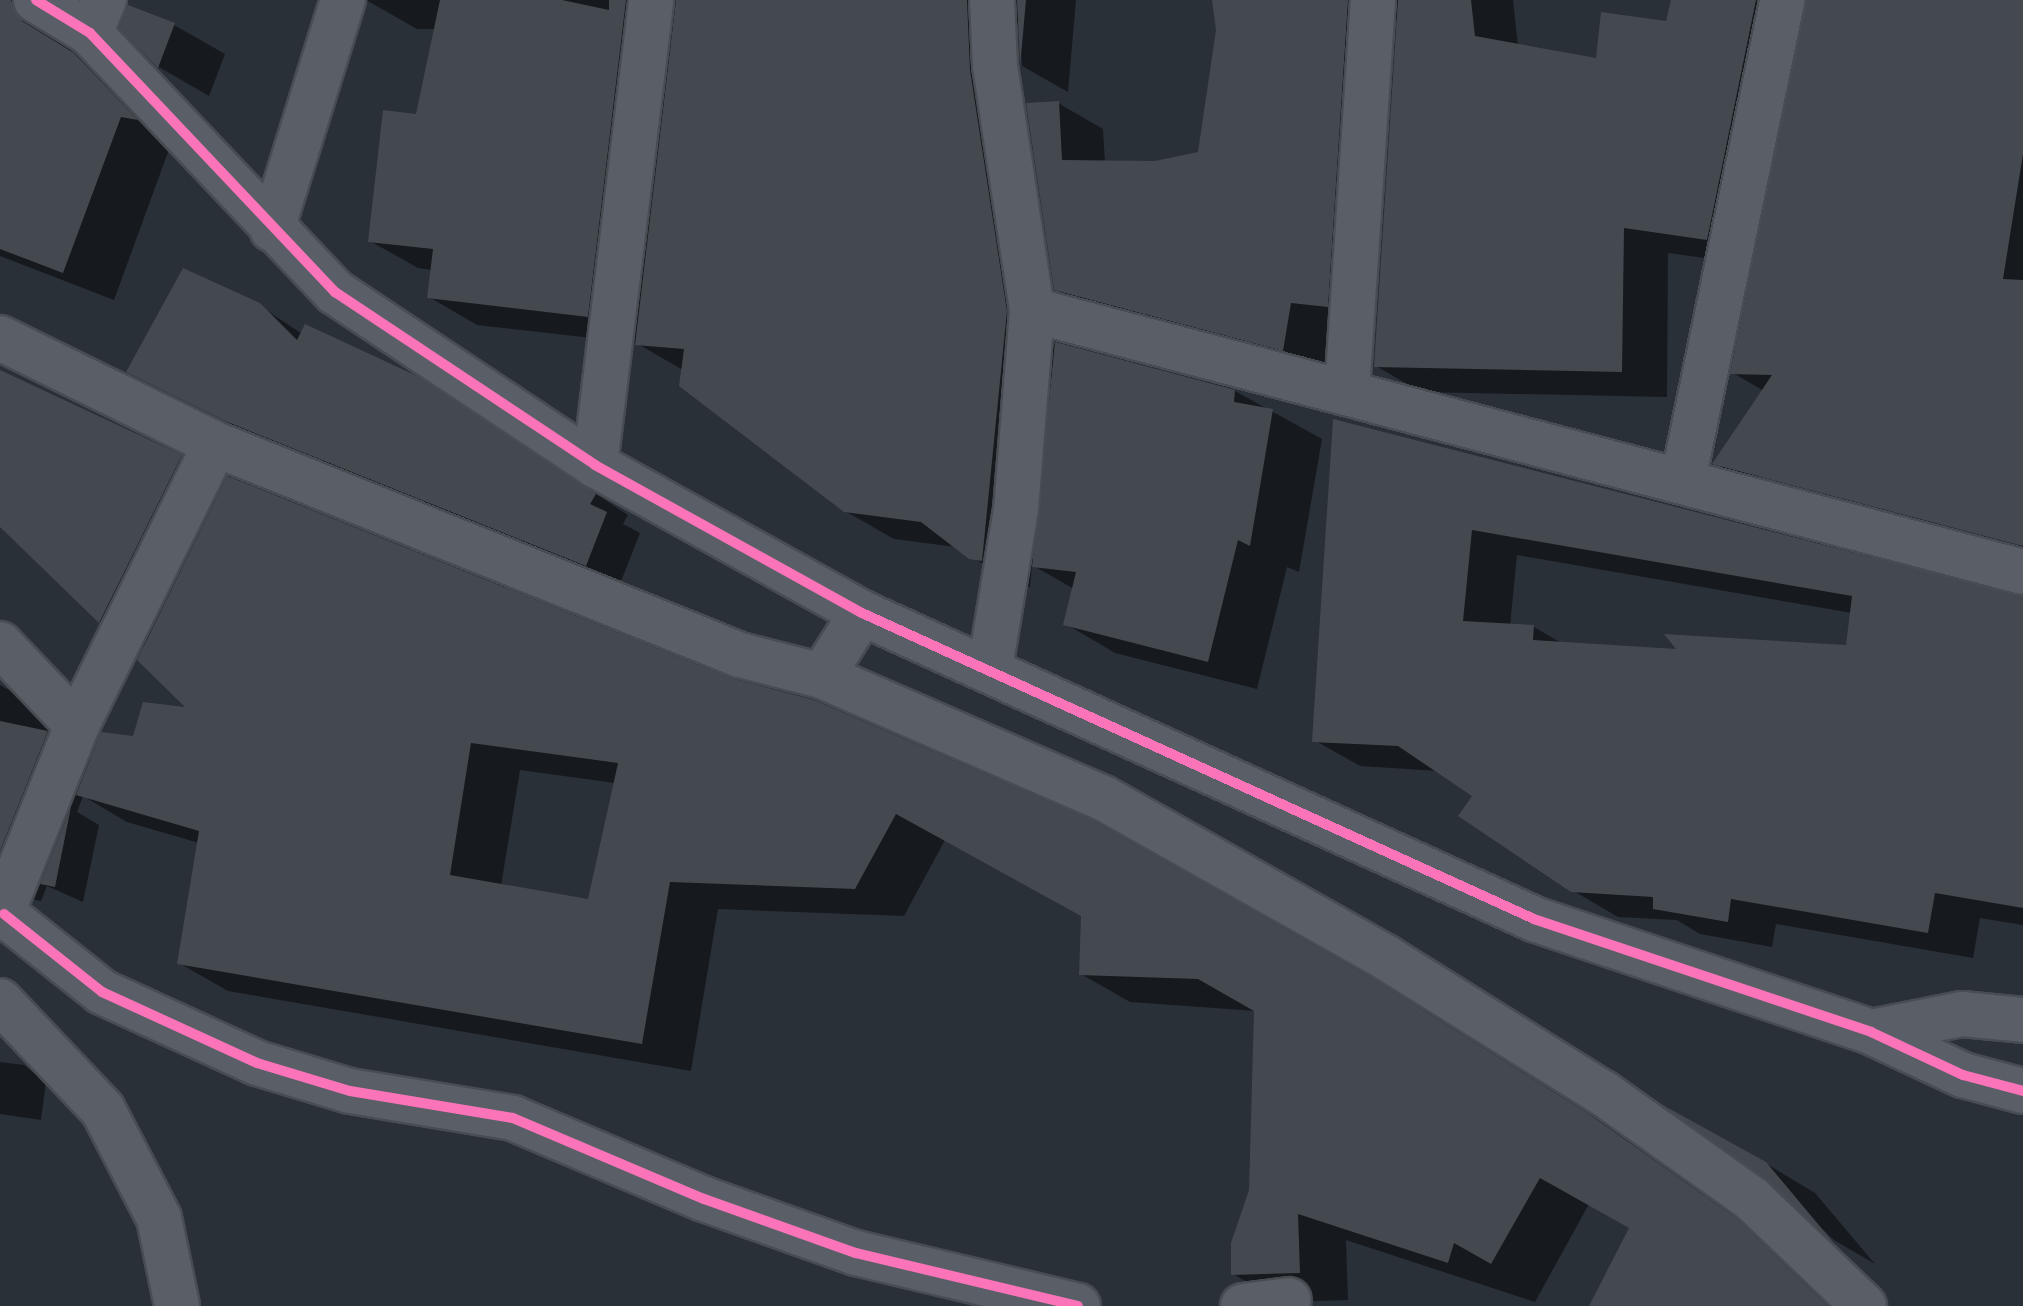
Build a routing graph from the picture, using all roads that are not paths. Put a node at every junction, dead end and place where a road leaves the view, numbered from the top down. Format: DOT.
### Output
graph roads {
  1 [pos="36,0"];
  2 [pos="343,0"];
  3 [pos="651,0"];
  4 [pos="992,0"];
  5 [pos="1373,0"];
  6 [pos="1782,0"];
  7 [pos="97,17"];
  8 [pos="272,229"];
  9 [pos="1032,310"];
  10 [pos="0,338"];
  11 [pos="1347,391"];
  12 [pos="215,444"];
  13 [pos="595,465"];
  14 [pos="1683,480"];
  15 [pos="2023,572"];
  16 [pos="862,613"];
  17 [pos="0,644"];
  18 [pos="990,668"];
  19 [pos="822,676"];
  20 [pos="77,725"];
  21 [pos="2,916"];
  22 [pos="0,1001"];
  23 [pos="2023,1020"];
  24 [pos="1871,1032"];
  25 [pos="2023,1091"];
  26 [pos="1289,1300"];
  27 [pos="177,1306"];
  28 [pos="1078,1306"];
  29 [pos="1243,1306"];
  30 [pos="1864,1306"];
  1 -- 7 [label="street"];
  2 -- 8 [label="street"];
  3 -- 13 [label="street"];
  4 -- 9 [label="street"];
  5 -- 11 [label="street"];
  6 -- 14 [label="street"];
  7 -- 8 [label="street"];
  8 -- 13 [label="street"];
  9 -- 11 [label="street"];
  9 -- 18 [label="street"];
  10 -- 12 [label="street"];
  11 -- 14 [label="street"];
  12 -- 19 [label="street"];
  12 -- 20 [label="street"];
  13 -- 16 [label="street"];
  14 -- 15 [label="street"];
  16 -- 18 [label="street"];
  16 -- 19 [label="street"];
  17 -- 20 [label="street"];
  18 -- 24 [label="street"];
  19 -- 30 [label="street"];
  20 -- 21 [label="street"];
  21 -- 28 [label="street"];
  22 -- 27 [label="street"];
  23 -- 24 [label="street"];
  24 -- 25 [label="street"];
  26 -- 29 [label="street"];
}
